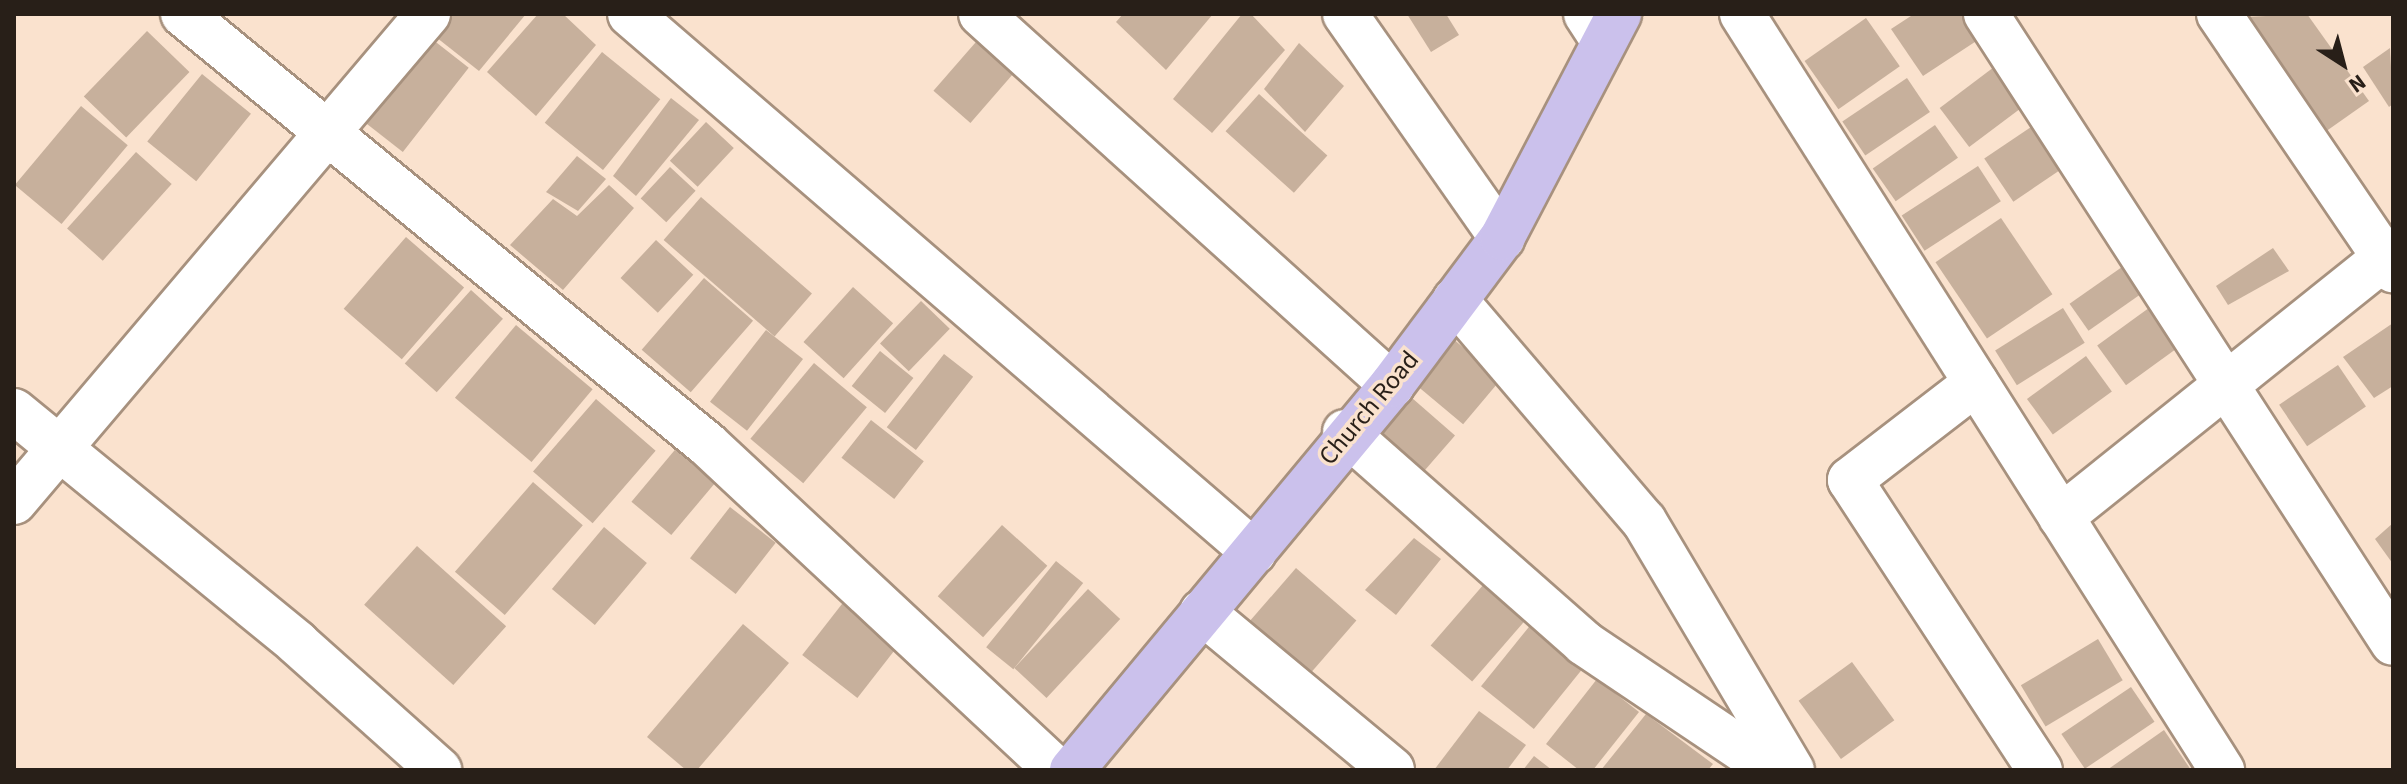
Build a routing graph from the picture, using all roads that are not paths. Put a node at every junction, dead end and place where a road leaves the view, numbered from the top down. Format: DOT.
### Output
graph roads {
  1 [pos="183,14"];
  2 [pos="428,14"];
  3 [pos="630,14"];
  4 [pos="981,14"];
  5 [pos="1345,14"];
  6 [pos="1742,14"];
  7 [pos="1986,14"];
  8 [pos="2219,14"];
  9 [pos="1602,22"];
  10 [pos="332,135"];
  11 [pos="1502,238"];
  12 [pos="2390,259"];
  13 [pos="1455,300"];
  14 [pos="1976,383"];
  15 [pos="1392,385"];
  16 [pos="2225,385"];
  17 [pos="14,411"];
  18 [pos="1345,432"];
  19 [pos="62,447"];
  20 [pos="14,502"];
  21 [pos="2061,517"];
  22 [pos="1254,552"];
  23 [pos="1202,612"];
  24 [pos="2393,643"];
  25 [pos="439,770"];
  26 [pos="1056,770"];
  27 [pos="1072,770"];
  28 [pos="1392,770"];
  29 [pos="1773,770"];
  30 [pos="1792,770"];
  31 [pos="2040,770"];
  32 [pos="2222,770"];
  1 -- 10 [label="street"];
  2 -- 10 [label="street"];
  3 -- 22 [label="street"];
  4 -- 15 [label="street"];
  5 -- 11 [label="street"];
  6 -- 14 [label="street"];
  7 -- 16 [label="street"];
  8 -- 12 [label="street"];
  9 -- 11 [label="main road, Church Road"];
  10 -- 19 [label="street"];
  10 -- 26 [label="street"];
  11 -- 13 [label="main road, Church Road"];
  12 -- 16 [label="street"];
  13 -- 15 [label="main road, Church Road"];
  13 -- 30 [label="street"];
  14 -- 21 [label="street"];
  14 -- 31 [label="street"];
  15 -- 18 [label="main road, Church Road"];
  16 -- 21 [label="street"];
  16 -- 24 [label="street"];
  17 -- 19 [label="street"];
  18 -- 22 [label="main road, Church Road"];
  18 -- 29 [label="street"];
  19 -- 20 [label="street"];
  19 -- 25 [label="street"];
  21 -- 32 [label="street"];
  22 -- 23 [label="main road, Church Road"];
  23 -- 27 [label="main road, Church Road"];
  23 -- 28 [label="street"];
}
